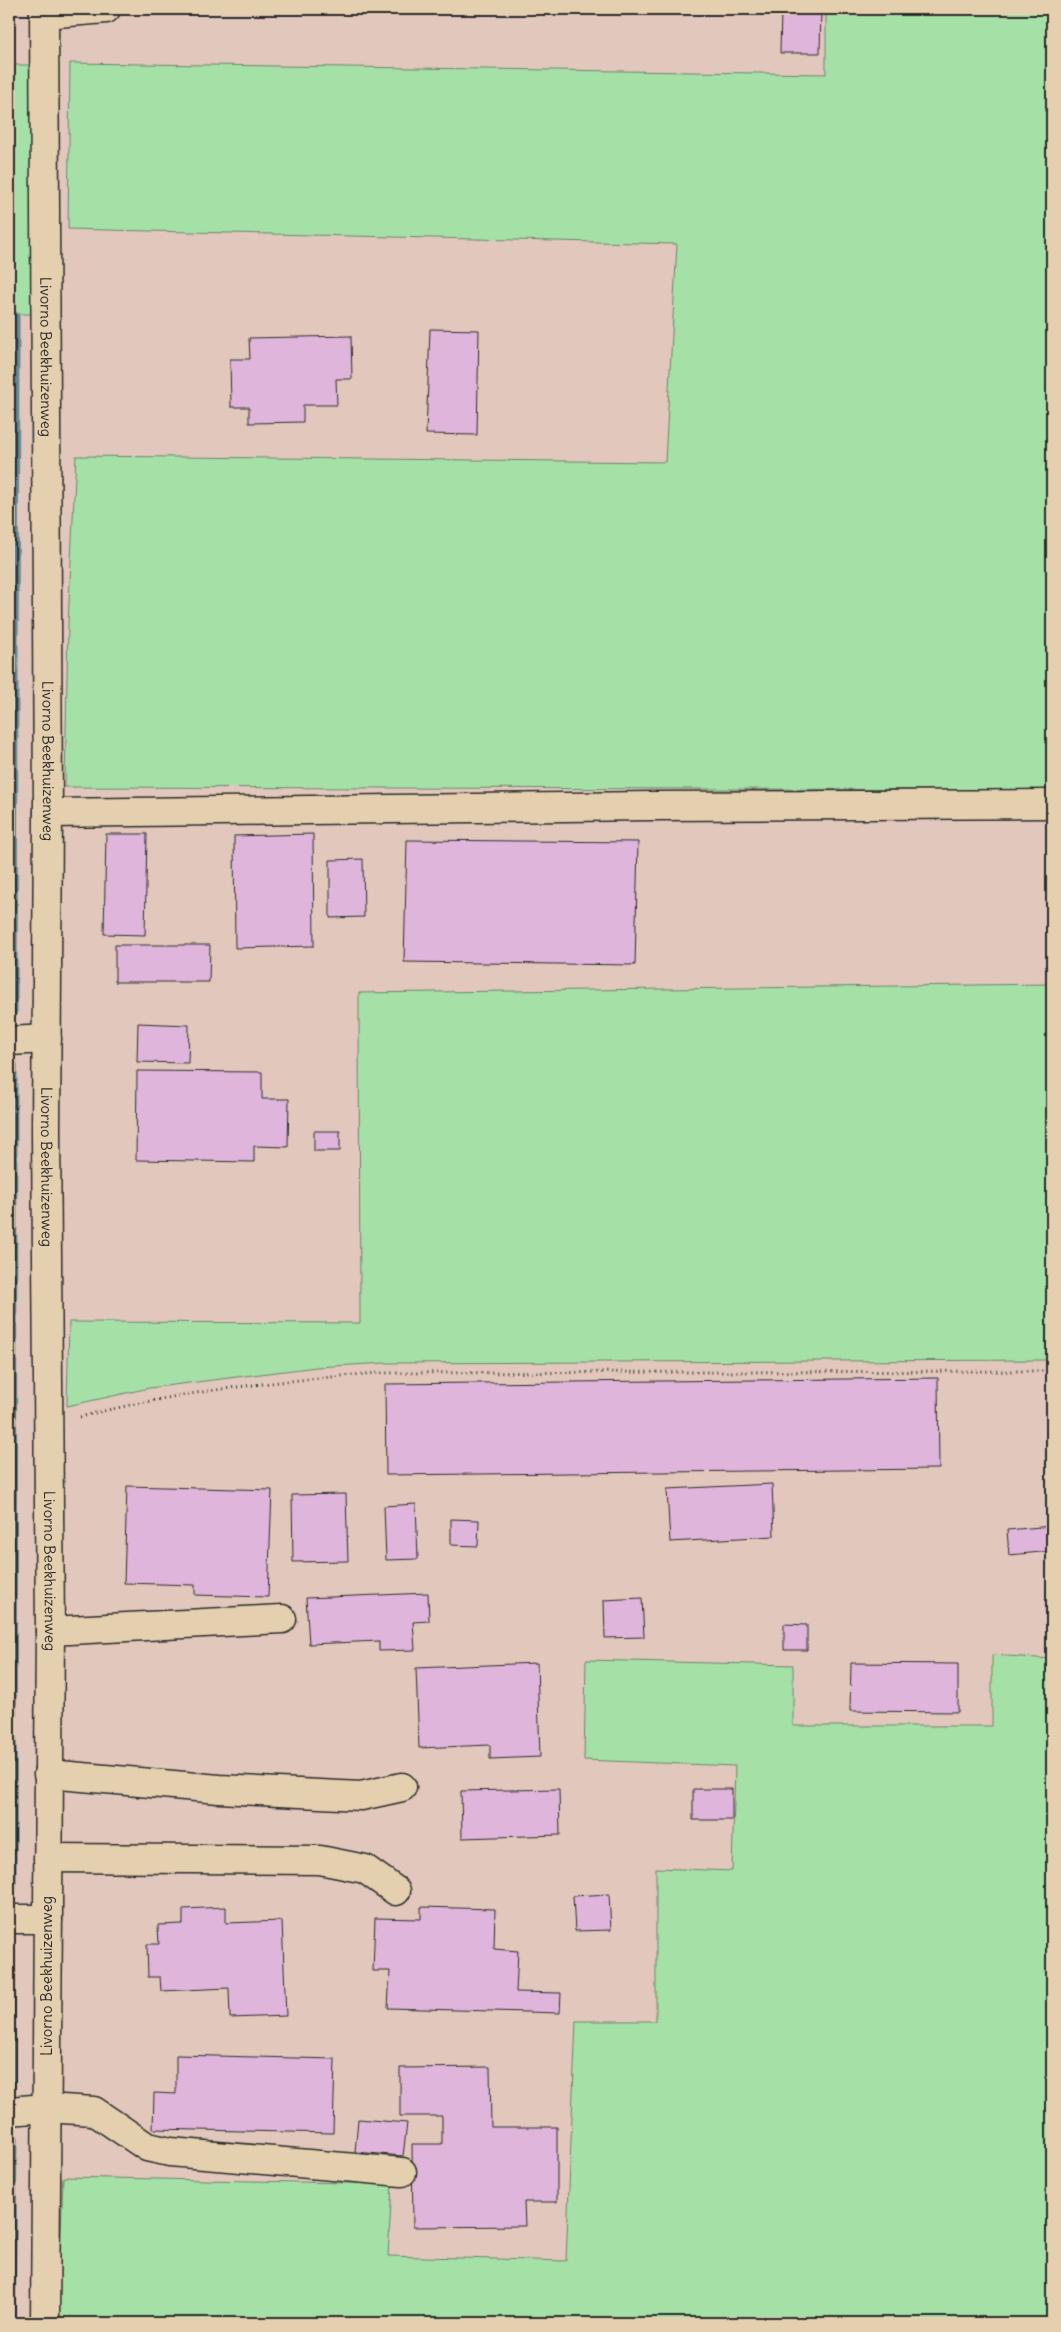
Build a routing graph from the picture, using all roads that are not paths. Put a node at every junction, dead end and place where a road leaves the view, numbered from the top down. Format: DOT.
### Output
graph roads {
  1 [pos="106,9"];
  2 [pos="44,11"];
  3 [pos="1052,804"];
  4 [pos="48,813"];
  5 [pos="47,1039"];
  6 [pos="9,1041"];
  7 [pos="282,1619"];
  8 [pos="50,1631"];
  9 [pos="48,1774"];
  10 [pos="402,1787"];
  11 [pos="48,1858"];
  12 [pos="396,1891"];
  13 [pos="9,1919"];
  14 [pos="48,1919"];
  15 [pos="46,2108"];
  16 [pos="9,2111"];
  17 [pos="402,2172"];
  18 [pos="45,2323"];
  1 -- 2 [label="street"];
  2 -- 4 [label="street, Livorno Beekhuizenweg"];
  3 -- 4 [label="street"];
  4 -- 5 [label="street, Livorno Beekhuizenweg"];
  5 -- 6 [label="street"];
  5 -- 8 [label="street, Livorno Beekhuizenweg"];
  7 -- 8 [label="street"];
  8 -- 9 [label="street, Livorno Beekhuizenweg"];
  9 -- 10 [label="street"];
  9 -- 11 [label="street, Livorno Beekhuizenweg"];
  11 -- 12 [label="street"];
  11 -- 14 [label="street, Livorno Beekhuizenweg"];
  13 -- 14 [label="street"];
  14 -- 15 [label="street, Livorno Beekhuizenweg"];
  15 -- 16 [label="street"];
  15 -- 17 [label="street"];
  15 -- 18 [label="street, Livorno Beekhuizenweg"];
}
